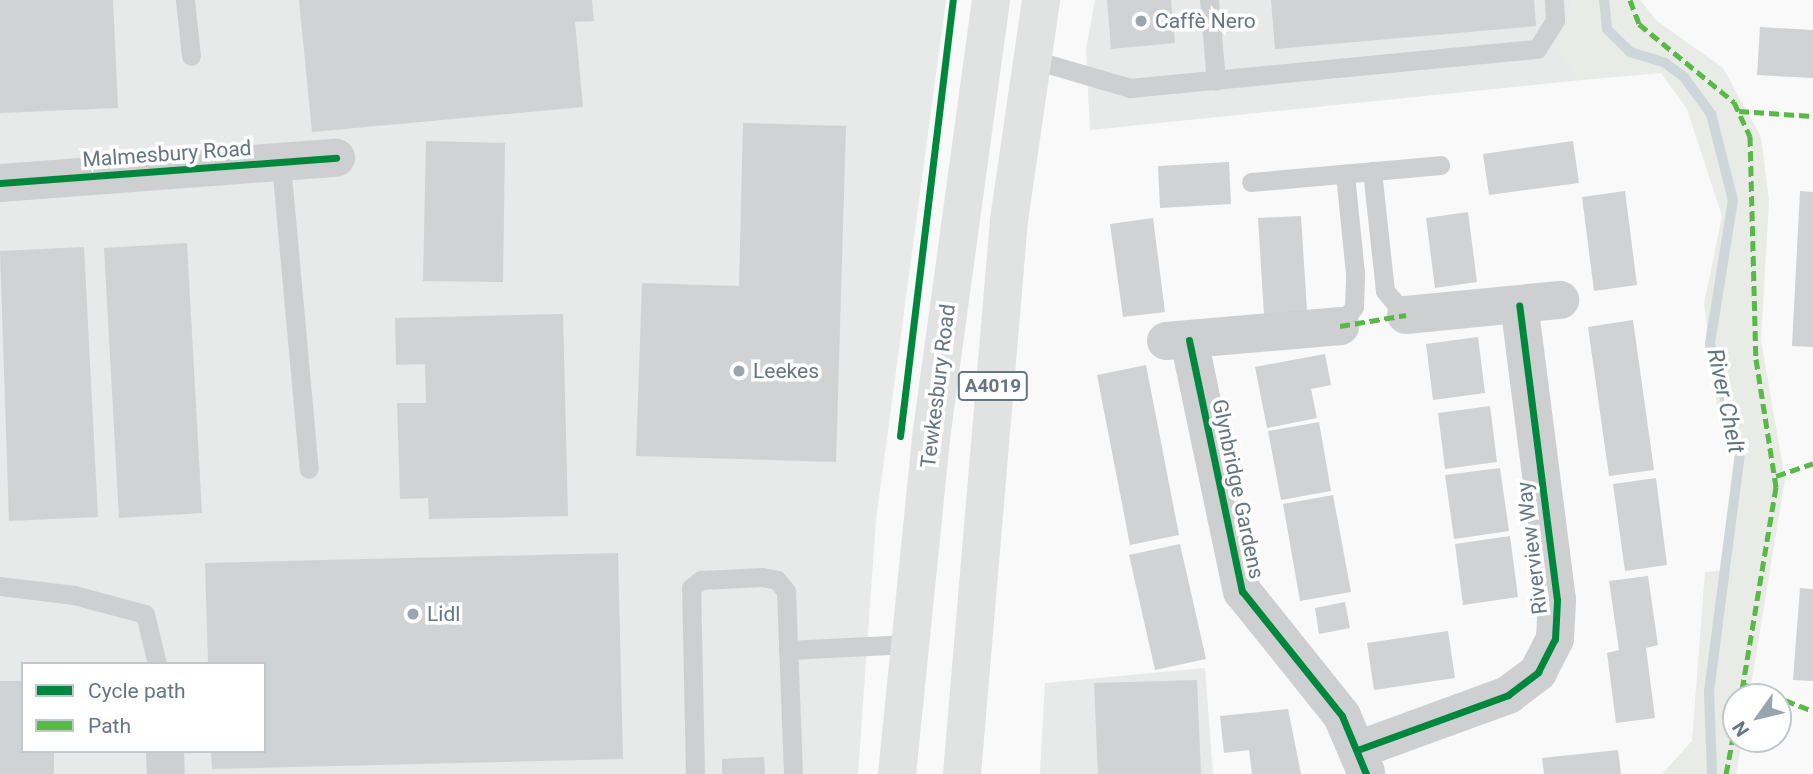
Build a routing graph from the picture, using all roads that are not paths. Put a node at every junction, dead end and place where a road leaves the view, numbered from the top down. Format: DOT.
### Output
graph roads {
  1 [pos="185,0"];
  2 [pos="991,0"];
  3 [pos="1041,0"];
  4 [pos="1209,0"];
  5 [pos="1554,0"];
  6 [pos="191,56"];
  7 [pos="1031,59"];
  8 [pos="1216,81"];
  9 [pos="336,158"];
  10 [pos="281,164"];
  11 [pos="1440,165"];
  12 [pos="1372,171"];
  13 [pos="1345,174"];
  14 [pos="1251,182"];
  15 [pos="0,183"];
  16 [pos="1560,300"];
  17 [pos="1519,305"];
  18 [pos="1406,315"];
  19 [pos="1340,326"];
  20 [pos="309,469"];
  21 [pos="0,586"];
  22 [pos="909,644"];
  23 [pos="788,650"];
  24 [pos="157,662"];
  25 [pos="165,753"];
  26 [pos="1363,762"];
  27 [pos="166,774"];
  28 [pos="695,774"];
  29 [pos="793,774"];
  30 [pos="897,774"];
  31 [pos="962,774"];
  1 -- 6 [label="lane"];
  2 -- 22 [label="highway, Tewkesbury Road / A4019"];
  3 -- 7 [label="highway, A4019"];
  4 -- 8 [label="lane"];
  5 -- 8 [label="lane"];
  7 -- 8 [label="lane"];
  7 -- 31 [label="highway, A4019"];
  9 -- 10 [label="street, Malmesbury Road"];
  10 -- 15 [label="street, Malmesbury Road"];
  10 -- 20 [label="lane"];
  11 -- 12 [label="lane"];
  12 -- 13 [label="lane"];
  12 -- 18 [label="lane"];
  13 -- 14 [label="lane"];
  13 -- 19 [label="lane"];
  16 -- 17 [label="street"];
  17 -- 18 [label="street"];
  17 -- 26 [label="street, Riverview Way"];
  19 -- 26 [label="street, Glynbridge Gardens"];
  21 -- 24 [label="lane"];
  22 -- 23 [label="lane"];
  22 -- 30 [label="highway, Tewkesbury Road / A4019"];
  23 -- 28 [label="lane"];
  23 -- 29 [label="lane"];
  25 -- 27 [label="street"];
}
